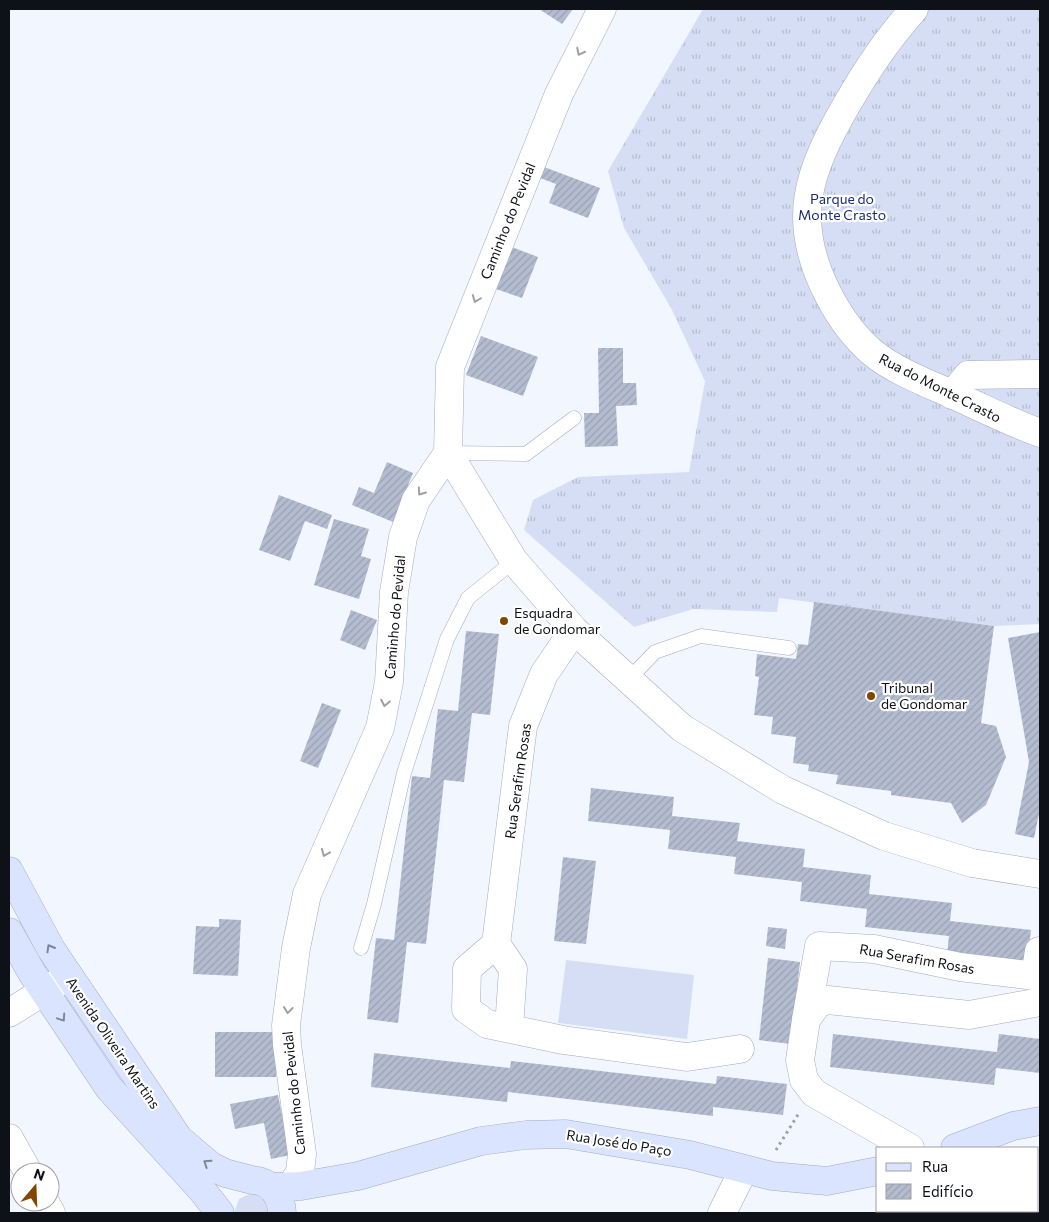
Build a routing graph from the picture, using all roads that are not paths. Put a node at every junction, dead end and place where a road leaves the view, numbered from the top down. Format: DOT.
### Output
graph roads {
  1 [pos="602,9"];
  2 [pos="914,9"];
  3 [pos="1040,374"];
  4 [pos="952,395"];
  5 [pos="574,418"];
  6 [pos="1040,433"];
  7 [pos="448,453"];
  8 [pos="514,561"];
  9 [pos="574,630"];
  10 [pos="789,648"];
  11 [pos="628,680"];
  12 [pos="9,870"];
  13 [pos="1040,874"];
  14 [pos="9,932"];
  15 [pos="496,944"];
  16 [pos="361,948"];
  17 [pos="1039,951"];
  18 [pos="68,976"];
  19 [pos="44,992"];
  20 [pos="1040,1002"];
  21 [pos="9,1013"];
  22 [pos="806,1020"];
  23 [pos="509,1028"];
  24 [pos="740,1049"];
  25 [pos="1040,1120"];
  26 [pos="9,1138"];
  27 [pos="908,1147"];
  28 [pos="958,1147"];
  29 [pos="22,1162"];
  30 [pos="744,1169"];
  31 [pos="876,1171"];
  32 [pos="332,1182"];
  33 [pos="271,1185"];
  34 [pos="220,1213"];
  35 [pos="283,1213"];
  36 [pos="722,1213"];
  1 -- 7 [label="street, Caminho do Pevidal, one-way"];
  2 -- 4 [label="street, Rua do Monte Crasto"];
  3 -- 4 [label="street"];
  4 -- 6 [label="street, Rua do Monte Crasto"];
  5 -- 7 [label="lane"];
  7 -- 8 [label="street"];
  7 -- 33 [label="street, Caminho do Pevidal, one-way"];
  8 -- 9 [label="street"];
  8 -- 16 [label="lane"];
  9 -- 11 [label="street"];
  9 -- 15 [label="street, Rua Serafim Rosas"];
  10 -- 11 [label="lane"];
  11 -- 13 [label="street"];
  18 -- 12 [label="main road, Avenida Oliveira Martins, one-way"];
  14 -- 19 [label="main road, Avenida Oliveira Martins"];
  15 -- 23 [label="street"];
  15 -- 23 [label="street"];
  17 -- 22 [label="street, Rua Serafim Rosas"];
  18 -- 19 [label="street"];
  33 -- 18 [label="main road, Avenida Oliveira Martins, one-way"];
  19 -- 21 [label="street"];
  19 -- 34 [label="main road, Avenida Oliveira Martins, one-way"];
  20 -- 22 [label="street"];
  22 -- 27 [label="street, Rua Serafim Rosas"];
  23 -- 24 [label="street"];
  25 -- 28 [label="main road"];
  26 -- 29 [label="street"];
  30 -- 31 [label="main road, Rua José do Paço"];
  30 -- 32 [label="main road, Rua José do Paço"];
  30 -- 36 [label="street"];
  32 -- 33 [label="main road, Rua José do Paço"];
  32 -- 35 [label="main road, Rua José do Paço"];
  33 -- 34 [label="main road"];
  33 -- 35 [label="main road"];
}
